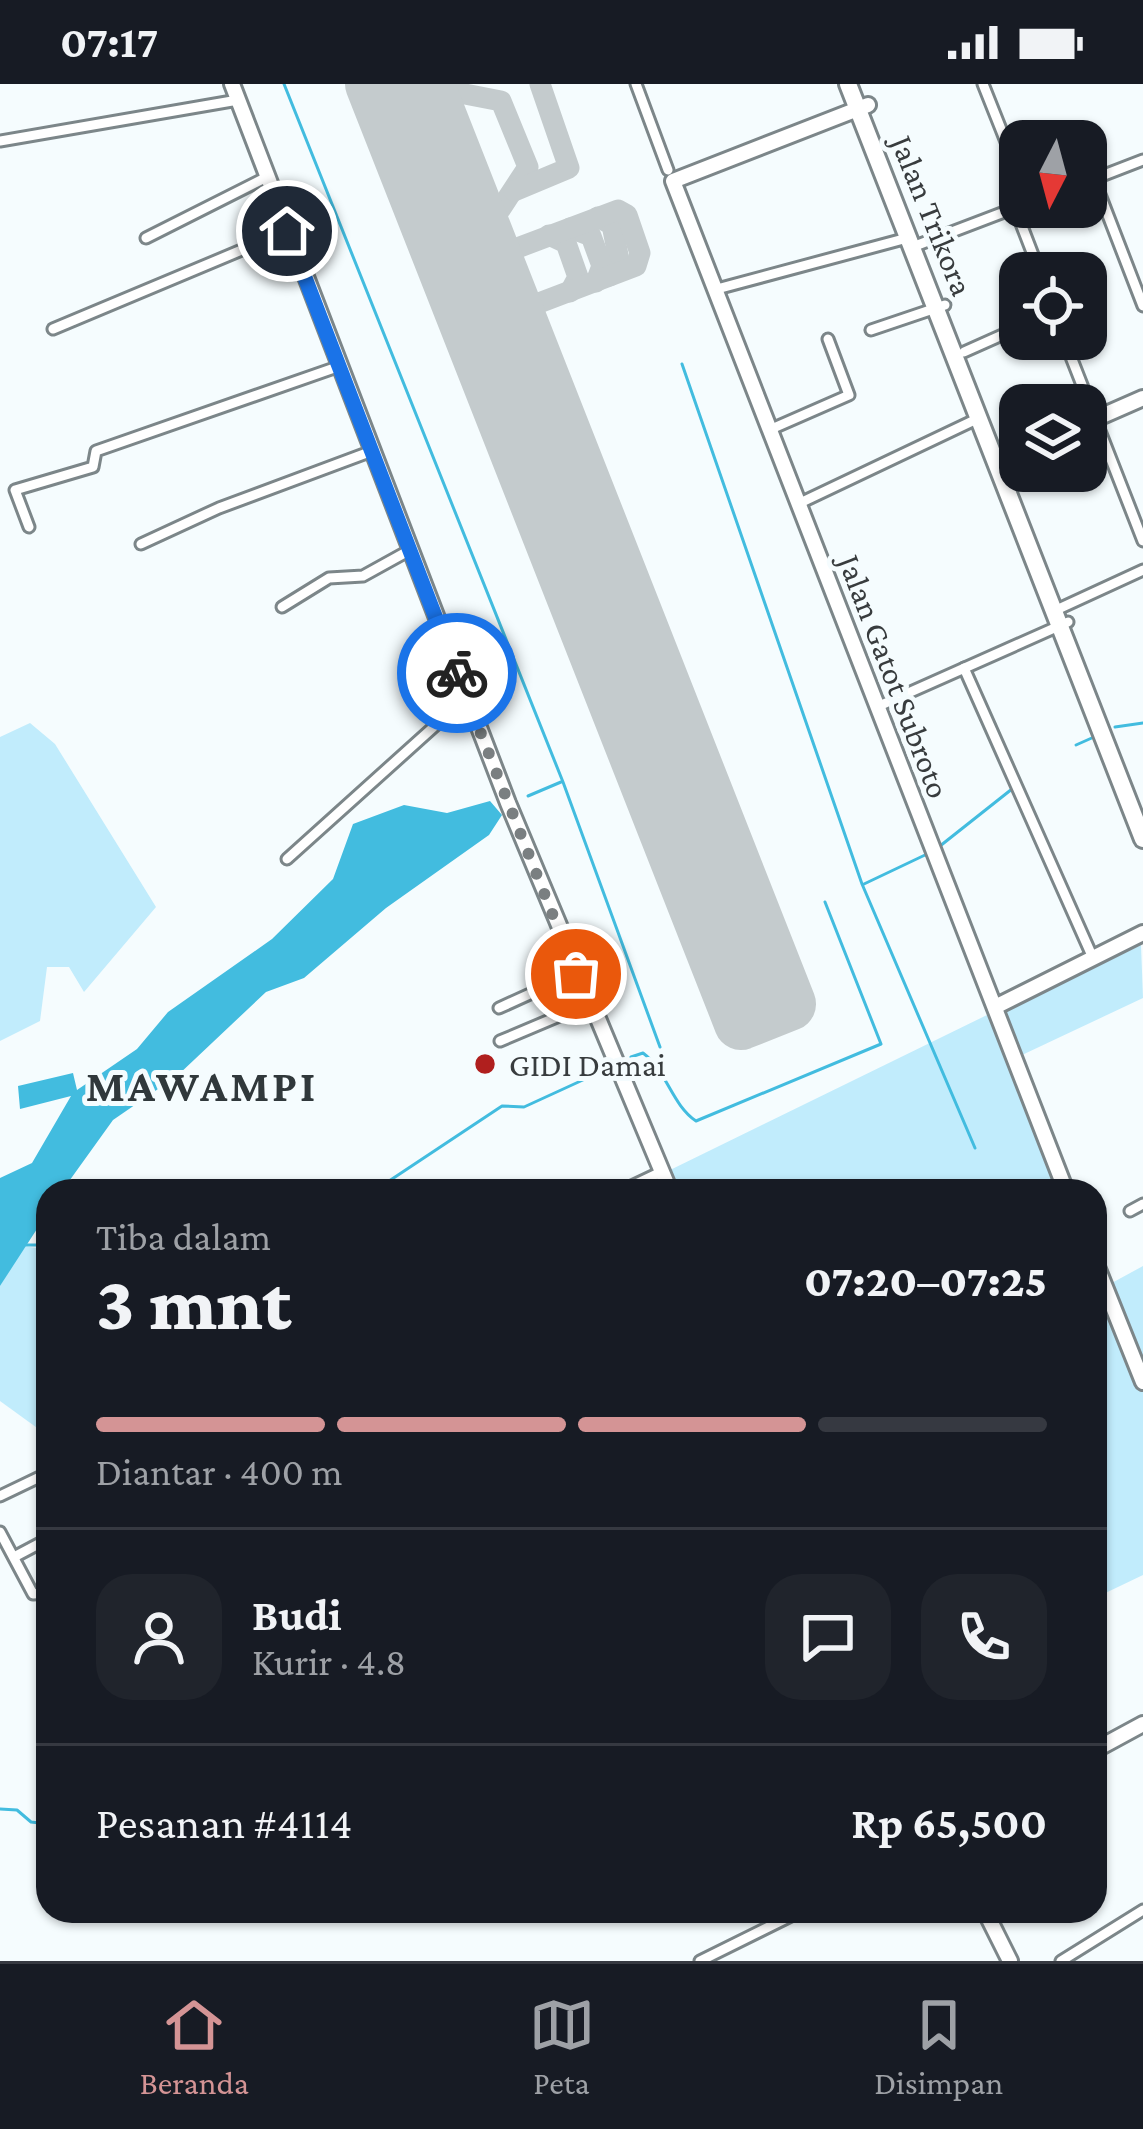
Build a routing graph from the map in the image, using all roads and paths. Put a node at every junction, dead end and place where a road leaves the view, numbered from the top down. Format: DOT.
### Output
graph roads {
  1 [pos="232,84"];
  2 [pos="636,84"];
  3 [pos="853,84"];
  4 [pos="983,84"];
  5 [pos="238,100"];
  6 [pos="863,107"];
  7 [pos="999,124"];
  8 [pos="0,141"];
  9 [pos="1143,160"];
  10 [pos="1107,174"];
  11 [pos="670,175"];
  12 [pos="267,177"];
  13 [pos="999,214"];
  14 [pos="1107,220"];
  15 [pos="287,231"];
  16 [pos="146,238"];
  17 [pos="916,242"];
  18 [pos="717,290"];
  19 [pos="942,306"];
  20 [pos="1143,306"];
  21 [pos="53,329"];
  22 [pos="871,329"];
  23 [pos="999,336"];
  24 [pos="828,339"];
  25 [pos="964,352"];
  26 [pos="340,366"];
  27 [pos="1143,398"];
  28 [pos="1107,414"];
  29 [pos="981,418"];
  30 [pos="769,430"];
  31 [pos="999,436"];
  32 [pos="999,445"];
  33 [pos="372,451"];
  34 [pos="1107,459"];
  35 [pos="1018,492"];
  36 [pos="800,503"];
  37 [pos="29,527"];
  38 [pos="1143,541"];
  39 [pos="141,544"];
  40 [pos="410,550"];
  41 [pos="1143,570"];
  42 [pos="282,607"];
  43 [pos="1061,616"];
  44 [pos="964,668"];
  45 [pos="467,697"];
  46 [pos="879,706"];
  47 [pos="1143,818"];
  48 [pos="1143,838"];
  49 [pos="287,859"];
  50 [pos="1143,933"];
  51 [pos="1094,958"];
  52 [pos="576,974"];
  53 [pos="590,1004"];
  54 [pos="994,1007"];
  55 [pos="499,1008"];
  56 [pos="500,1041"];
  57 [pos="656,1170"];
  58 [pos="641,1179"];
  59 [pos="658,1179"];
  60 [pos="662,1179"];
  61 [pos="1061,1179"];
  62 [pos="1143,1204"];
  63 [pos="1130,1211"];
  64 [pos="1107,1292"];
  65 [pos="1143,1382"];
  66 [pos="36,1479"];
  67 [pos="0,1496"];
  68 [pos="0,1532"];
  69 [pos="36,1545"];
  70 [pos="14,1557"];
  71 [pos="36,1594"];
  72 [pos="1143,1724"];
  73 [pos="1107,1744"];
  74 [pos="1143,1910"];
  75 [pos="777,1923"];
  76 [pos="991,1923"];
  77 [pos="1000,1923"];
  78 [pos="700,1961"];
  79 [pos="1010,1961"];
  80 [pos="1019,1961"];
  81 [pos="1061,1961"];
  1 -- 5 [label="street"];
  2 -- 11 [label="street"];
  3 -- 6 [label="highway, Jalan Trikora"];
  4 -- 7 [label="street"];
  5 -- 8 [label="street"];
  5 -- 12 [label="street"];
  6 -- 11 [label="street"];
  6 -- 17 [label="highway, Jalan Trikora"];
  9 -- 10 [label="street"];
  11 -- 18 [label="street, Jalan Gatot Subroto"];
  12 -- 15 [label="street"];
  12 -- 16 [label="street"];
  13 -- 17 [label="street"];
  14 -- 20 [label="street"];
  15 -- 21 [label="street"];
  15 -- 26 [label="street"];
  17 -- 18 [label="street"];
  17 -- 19 [label="highway, Jalan Trikora"];
  18 -- 30 [label="street, Jalan Gatot Subroto"];
  19 -- 22 [label="street"];
  19 -- 25 [label="highway, Jalan Trikora"];
  19 -- 29 [label="highway, Jalan Trikora"];
  23 -- 25 [label="street"];
  24 -- 30 [label="street"];
  25 -- 31 [label="highway, Jalan Trikora"];
  26 -- 33 [label="street"];
  26 -- 37 [label="street"];
  27 -- 28 [label="street"];
  29 -- 32 [label="highway, Jalan Trikora"];
  29 -- 36 [label="street"];
  30 -- 36 [label="street, Jalan Gatot Subroto"];
  33 -- 39 [label="street"];
  33 -- 40 [label="street"];
  34 -- 38 [label="street"];
  35 -- 43 [label="highway, Jalan Trikora"];
  36 -- 46 [label="street, Jalan Gatot Subroto"];
  40 -- 42 [label="street"];
  40 -- 45 [label="street"];
  41 -- 43 [label="street"];
  43 -- 44 [label="street"];
  43 -- 47 [label="highway, Jalan Trikora"];
  43 -- 48 [label="highway, Jalan Trikora"];
  44 -- 46 [label="street"];
  44 -- 51 [label="street"];
  45 -- 49 [label="street"];
  45 -- 52 [label="street"];
  46 -- 54 [label="street, Jalan Gatot Subroto"];
  50 -- 51 [label="street"];
  51 -- 54 [label="street"];
  52 -- 53 [label="street"];
  52 -- 55 [label="street"];
  53 -- 56 [label="street"];
  53 -- 57 [label="street"];
  54 -- 61 [label="street, Jalan Gatot Subroto"];
  57 -- 58 [label="street"];
  57 -- 59 [label="street"];
  57 -- 60 [label="street"];
  62 -- 63 [label="street"];
  64 -- 65 [label="street"];
  66 -- 67 [label="street"];
  68 -- 70 [label="street"];
  69 -- 70 [label="street"];
  70 -- 71 [label="street"];
  72 -- 73 [label="street"];
  74 -- 81 [label="street"];
  75 -- 78 [label="street"];
  76 -- 79 [label="street"];
  77 -- 80 [label="street"];
}
